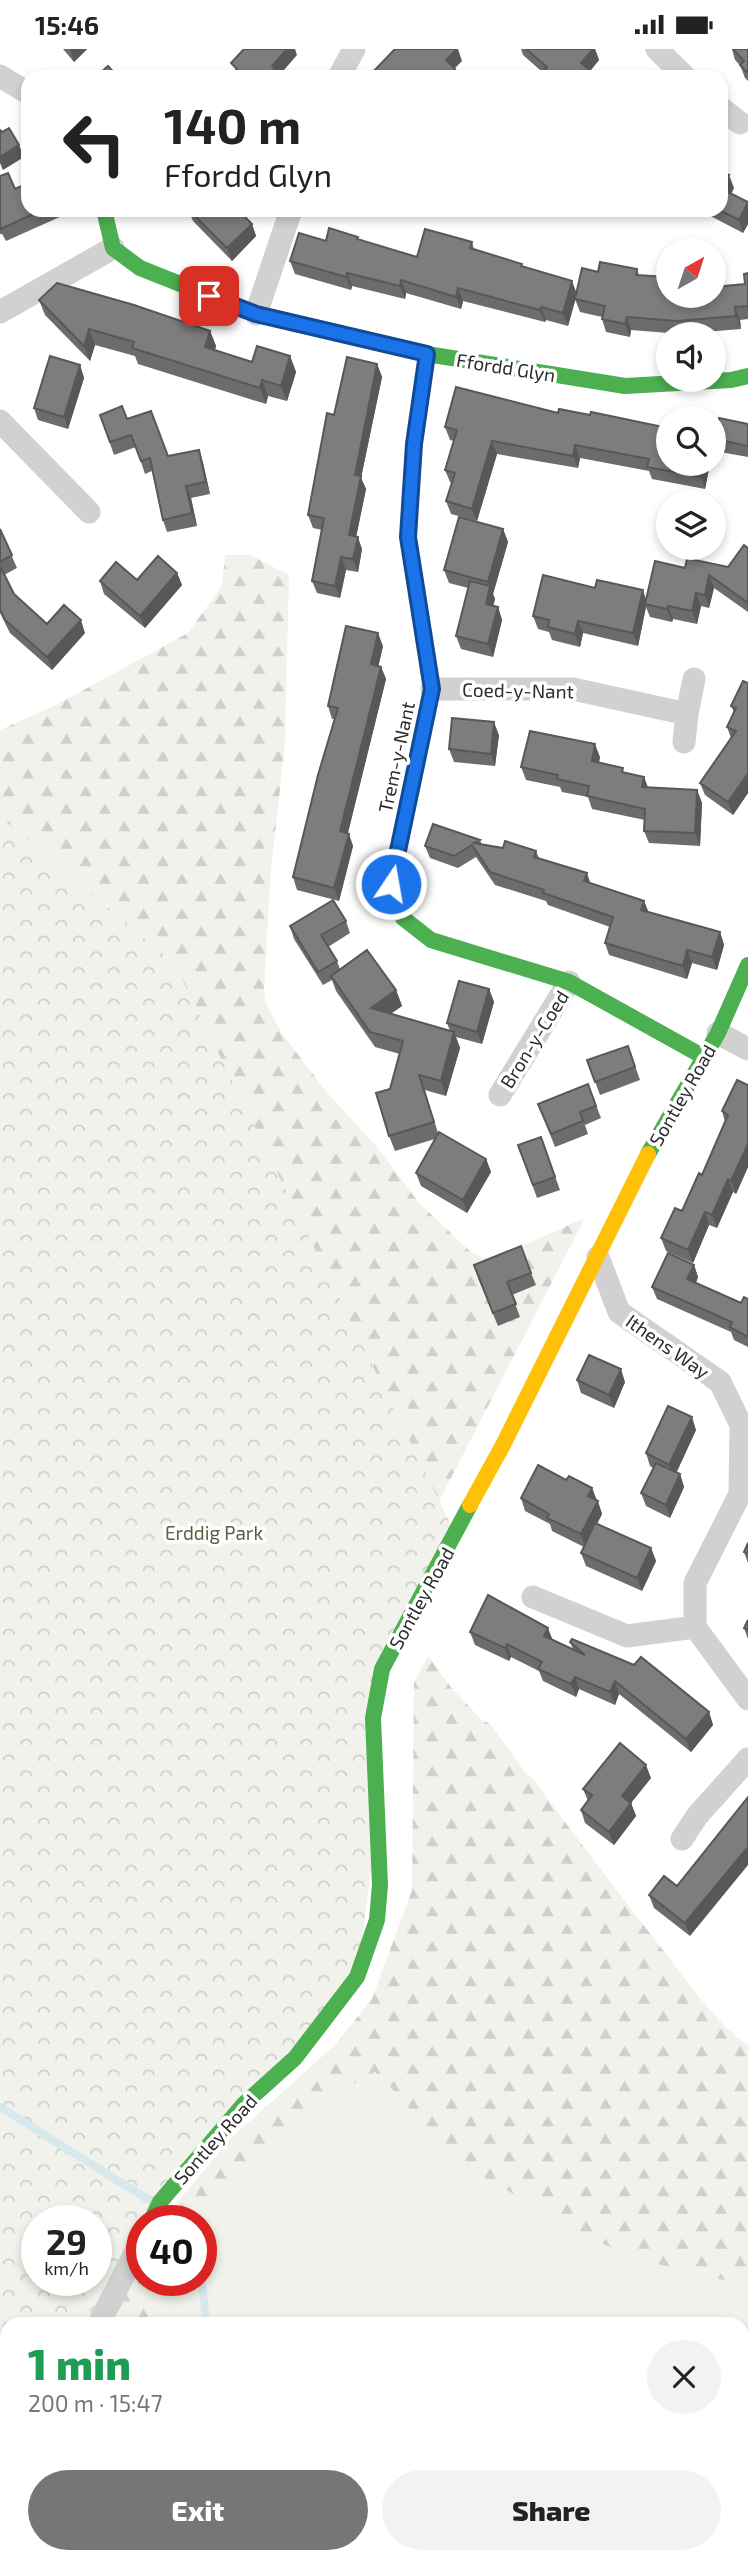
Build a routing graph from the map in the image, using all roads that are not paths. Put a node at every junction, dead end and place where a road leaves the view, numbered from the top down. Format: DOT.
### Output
graph roads {
  1 [pos="354,49"];
  2 [pos="657,49"];
  3 [pos="343,70"];
  4 [pos="678,70"];
  5 [pos="0,76"];
  6 [pos="21,89"];
  7 [pos="728,114"];
  8 [pos="740,123"];
  9 [pos="106,217"];
  10 [pos="289,217"];
  11 [pos="113,248"];
  12 [pos="0,311"];
  13 [pos="256,314"];
  14 [pos="427,354"];
  15 [pos="748,376"];
  16 [pos="0,421"];
  17 [pos="89,512"];
  18 [pos="694,679"];
  19 [pos="432,689"];
  20 [pos="687,714"];
  21 [pos="684,741"];
  22 [pos="748,965"];
  23 [pos="569,982"];
  24 [pos="718,1033"];
  25 [pos="748,1049"];
  26 [pos="704,1057"];
  27 [pos="500,1095"];
  28 [pos="597,1257"];
  29 [pos="533,1597"];
  30 [pos="695,1627"];
  31 [pos="748,1699"];
  32 [pos="748,1759"];
  33 [pos="682,1839"];
  34 [pos="162,2205"];
  35 [pos="126,2271"];
  36 [pos="103,2317"];
  1 -- 3 [label="street"];
  2 -- 4 [label="street"];
  5 -- 6 [label="street"];
  7 -- 8 [label="street"];
  9 -- 11 [label="street"];
  10 -- 13 [label="street"];
  11 -- 12 [label="street"];
  11 -- 13 [label="street, Ffordd Glyn"];
  13 -- 14 [label="street, Ffordd Glyn"];
  14 -- 15 [label="street, Ffordd Glyn"];
  14 -- 19 [label="street, Trem-y-Nant"];
  16 -- 17 [label="street"];
  18 -- 20 [label="street"];
  19 -- 20 [label="street, Coed-y-Nant"];
  19 -- 23 [label="street, Trem-y-Nant"];
  20 -- 21 [label="street"];
  22 -- 24 [label="street, Sontley Road"];
  23 -- 26 [label="street, Trem-y-Nant"];
  23 -- 27 [label="street, Bron-y-Coed"];
  24 -- 25 [label="street"];
  24 -- 26 [label="street, Sontley Road"];
  26 -- 28 [label="street, Sontley Road"];
  28 -- 30 [label="street, Ithens Way"];
  28 -- 34 [label="street, Sontley Road"];
  29 -- 30 [label="street"];
  30 -- 31 [label="street"];
  32 -- 33 [label="street"];
  35 -- 36 [label="street"];
}
